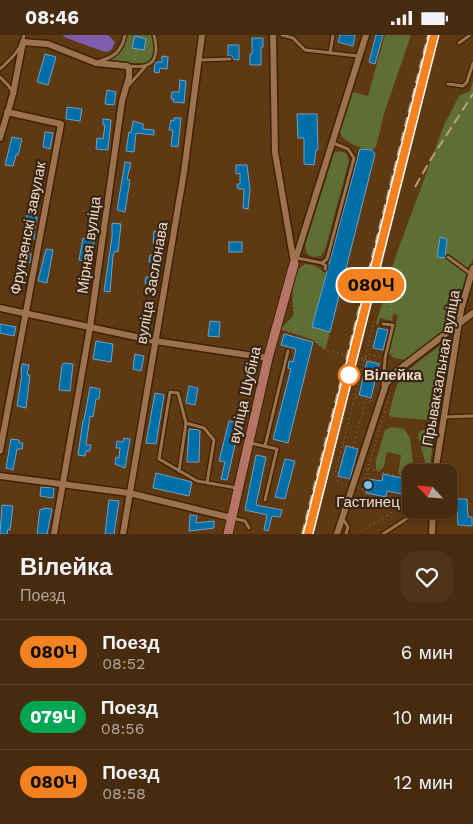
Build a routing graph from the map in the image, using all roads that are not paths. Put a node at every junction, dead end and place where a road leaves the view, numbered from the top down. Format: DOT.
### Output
graph roads {
  1 [pos="24,35"];
  2 [pos="125,35"];
  3 [pos="154,35"];
  4 [pos="202,35"];
  5 [pos="273,35"];
  6 [pos="282,35"];
  7 [pos="334,35"];
  8 [pos="366,35"];
  9 [pos="470,35"];
  10 [pos="23,42"];
  11 [pos="459,43"];
  12 [pos="330,53"];
  13 [pos="360,57"];
  14 [pos="230,59"];
  15 [pos="199,60"];
  16 [pos="96,63"];
  17 [pos="473,63"];
  18 [pos="130,66"];
  19 [pos="145,66"];
  20 [pos="0,69"];
  21 [pos="0,77"];
  22 [pos="448,84"];
  23 [pos="126,89"];
  24 [pos="13,94"];
  25 [pos="7,112"];
  26 [pos="0,138"];
  27 [pos="333,143"];
  28 [pos="448,257"];
  29 [pos="295,261"];
  30 [pos="322,263"];
  31 [pos="326,269"];
  32 [pos="472,271"];
  33 [pos="0,309"];
  34 [pos="473,313"];
  35 [pos="24,314"];
  36 [pos="383,324"];
  37 [pos="459,324"];
  38 [pos="90,327"];
  39 [pos="155,341"];
  40 [pos="288,351"];
  41 [pos="268,358"];
  42 [pos="383,389"];
  43 [pos="473,416"];
  44 [pos="444,417"];
  45 [pos="186,423"];
  46 [pos="248,443"];
  47 [pos="265,446"];
  48 [pos="0,451"];
  49 [pos="436,464"];
  50 [pos="179,471"];
  51 [pos="0,476"];
  52 [pos="207,483"];
  53 [pos="63,485"];
  54 [pos="238,489"];
  55 [pos="129,493"];
  56 [pos="265,500"];
  57 [pos="232,518"];
  58 [pos="343,519"];
  59 [pos="406,519"];
  60 [pos="432,519"];
  61 [pos="249,528"];
  62 [pos="54,534"];
  63 [pos="123,534"];
  64 [pos="228,534"];
  65 [pos="338,534"];
  66 [pos="346,534"];
  67 [pos="382,534"];
  68 [pos="432,534"];
  1 -- 10 [label="lane"];
  2 -- 16 [label="lane"];
  3 -- 19 [label="lane"];
  4 -- 15 [label="street, вуліца Заслонава"];
  5 -- 29 [label="street, вуліца Шубіна"];
  6 -- 12 [label="lane"];
  7 -- 12 [label="lane"];
  8 -- 13 [label="street, вуліца Шубіна"];
  9 -- 11 [label="lane"];
  10 -- 16 [label="street"];
  10 -- 20 [label="lane"];
  10 -- 24 [label="street"];
  12 -- 13 [label="lane"];
  13 -- 27 [label="street, вуліца Шубіна"];
  14 -- 15 [label="lane"];
  15 -- 39 [label="street, вуліца Заслонава"];
  16 -- 18 [label="street"];
  17 -- 22 [label="lane"];
  18 -- 19 [label="lane"];
  18 -- 23 [label="street, Мірная вуліца"];
  19 -- 23 [label="lane"];
  21 -- 24 [label="lane"];
  23 -- 38 [label="street, Мірная вуліца"];
  24 -- 25 [label="street"];
  25 -- 26 [label="street"];
  25 -- 35 [label="street, Фрунзенскі завулак"];
  27 -- 29 [label="street, вуліца Шубіна"];
  27 -- 30 [label="lane"];
  28 -- 32 [label="lane"];
  29 -- 30 [label="lane"];
  29 -- 41 [label="street, вуліца Шубіна"];
  30 -- 31 [label="lane"];
  32 -- 37 [label="street, Прывакзальная вуліца"];
  33 -- 35 [label="street"];
  34 -- 37 [label="street"];
  35 -- 38 [label="street"];
  35 -- 48 [label="street, Фрунзенскі завулак"];
  36 -- 42 [label="lane"];
  37 -- 42 [label="street"];
  37 -- 44 [label="street, Прывакзальная вуліца"];
  38 -- 39 [label="street"];
  38 -- 53 [label="street, Мірная вуліца"];
  39 -- 41 [label="street"];
  39 -- 55 [label="street, вуліца Заслонава"];
  40 -- 47 [label="lane"];
  41 -- 46 [label="street, вуліца Шубіна"];
  42 -- 58 [label="street"];
  43 -- 44 [label="lane"];
  44 -- 49 [label="street, Прывакзальная вуліца"];
  45 -- 50 [label="lane"];
  45 -- 50 [label="lane"];
  45 -- 52 [label="lane"];
  46 -- 47 [label="lane"];
  46 -- 54 [label="street, вуліца Шубіна"];
  47 -- 56 [label="lane"];
  50 -- 52 [label="lane"];
  51 -- 53 [label="street"];
  52 -- 54 [label="lane"];
  53 -- 55 [label="street"];
  53 -- 62 [label="street, Мірная вуліца"];
  54 -- 57 [label="street, вуліца Шубіна"];
  55 -- 57 [label="street"];
  55 -- 63 [label="street, вуліца Заслонава"];
  57 -- 61 [label="lane"];
  57 -- 64 [label="street, вуліца Шубіна"];
  58 -- 65 [label="street"];
  58 -- 66 [label="lane"];
  59 -- 67 [label="lane"];
  60 -- 68 [label="street"];
}
